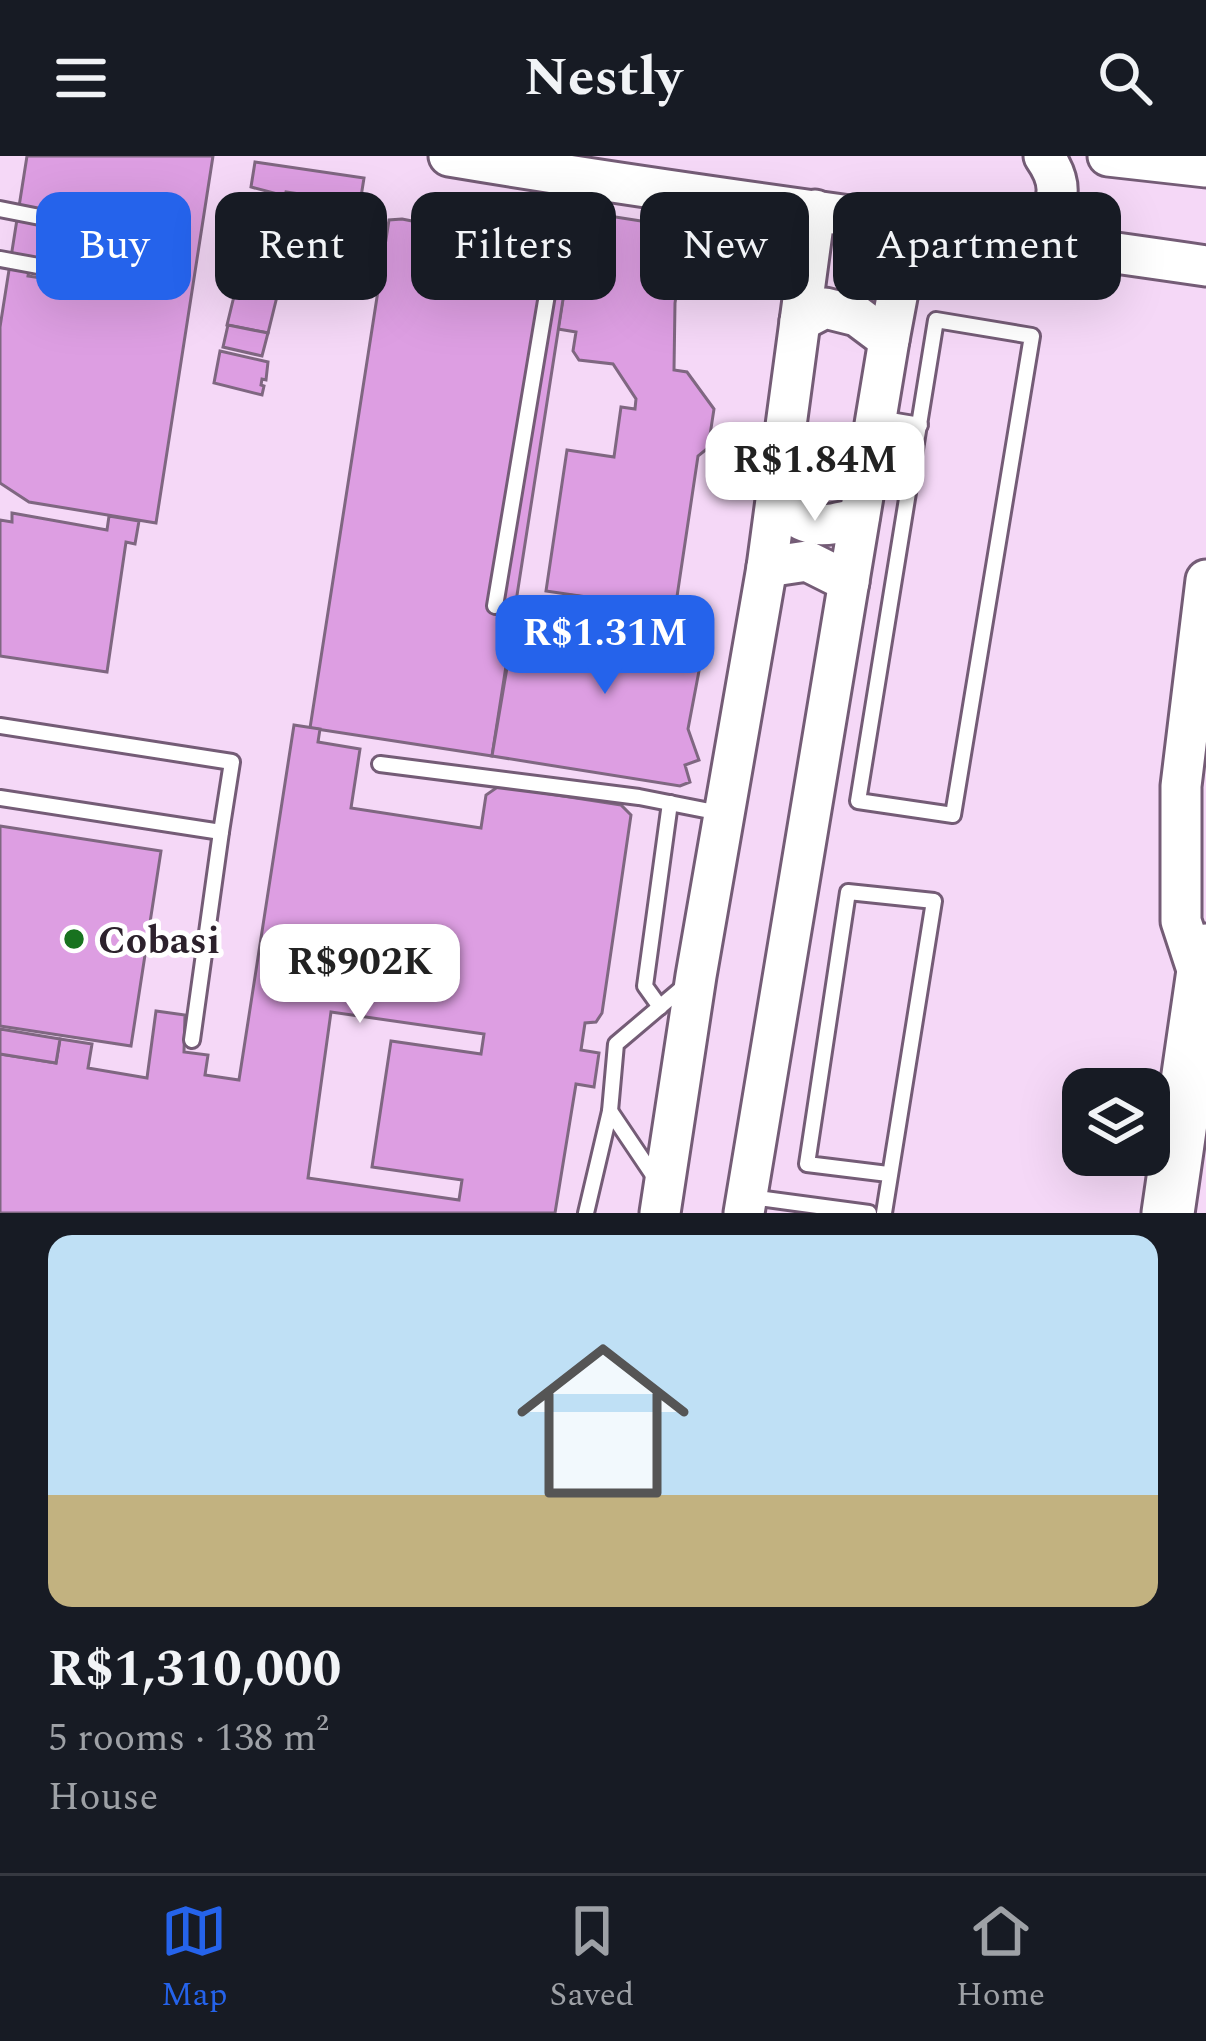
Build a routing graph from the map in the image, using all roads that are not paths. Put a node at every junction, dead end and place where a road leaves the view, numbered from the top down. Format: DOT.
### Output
graph roads {
  1 [pos="449,156"];
  2 [pos="1044,156"];
  3 [pos="1108,156"];
  4 [pos="1206,167"];
  5 [pos="622,170"];
  6 [pos="566,176"];
  7 [pos="1057,192"];
  8 [pos="0,209"];
  9 [pos="814,210"];
  10 [pos="833,212"];
  11 [pos="36,216"];
  12 [pos="1121,253"];
  13 [pos="0,259"];
  14 [pos="36,266"];
  15 [pos="1206,266"];
  16 [pos="896,300"];
  17 [pos="800,321"];
  18 [pos="889,340"];
  19 [pos="876,418"];
  20 [pos="920,425"];
  21 [pos="777,502"];
  22 [pos="859,518"];
  23 [pos="767,567"];
  24 [pos="1206,580"];
  25 [pos="849,582"];
  26 [pos="495,606"];
  27 [pos="0,727"];
  28 [pos="380,764"];
  29 [pos="0,798"];
  30 [pos="670,803"];
  31 [pos="725,814"];
  32 [pos="221,832"];
  33 [pos="696,976"];
  34 [pos="1204,978"];
  35 [pos="660,1007"];
  36 [pos="192,1040"];
  37 [pos="610,1111"];
  38 [pos="888,1174"];
  39 [pos="662,1202"];
  40 [pos="745,1205"];
  41 [pos="586,1213"];
  42 [pos="869,1213"];
  43 [pos="884,1213"];
  44 [pos="1168,1213"];
  1 -- 6 [label="street"];
  2 -- 7 [label="street"];
  3 -- 4 [label="street"];
  5 -- 6 [label="street"];
  5 -- 9 [label="street"];
  6 -- 26 [label="lane"];
  8 -- 11 [label="lane"];
  9 -- 10 [label="street"];
  9 -- 17 [label="street"];
  12 -- 15 [label="street"];
  13 -- 14 [label="lane"];
  16 -- 18 [label="street"];
  17 -- 18 [label="street"];
  17 -- 21 [label="street"];
  18 -- 19 [label="street"];
  19 -- 20 [label="lane"];
  19 -- 22 [label="street"];
  20 -- 20 [label="lane"];
  21 -- 22 [label="street"];
  21 -- 23 [label="street"];
  22 -- 25 [label="street"];
  23 -- 25 [label="street"];
  23 -- 31 [label="street"];
  24 -- 34 [label="street"];
  25 -- 40 [label="street"];
  27 -- 32 [label="lane"];
  28 -- 30 [label="lane"];
  29 -- 32 [label="lane"];
  30 -- 31 [label="lane"];
  30 -- 35 [label="lane"];
  31 -- 33 [label="street"];
  32 -- 36 [label="lane"];
  33 -- 35 [label="lane"];
  33 -- 39 [label="street"];
  34 -- 44 [label="highway"];
  35 -- 37 [label="lane"];
  37 -- 39 [label="lane"];
  37 -- 41 [label="lane"];
  38 -- 38 [label="lane"];
  38 -- 43 [label="lane"];
  40 -- 42 [label="lane"];
}
